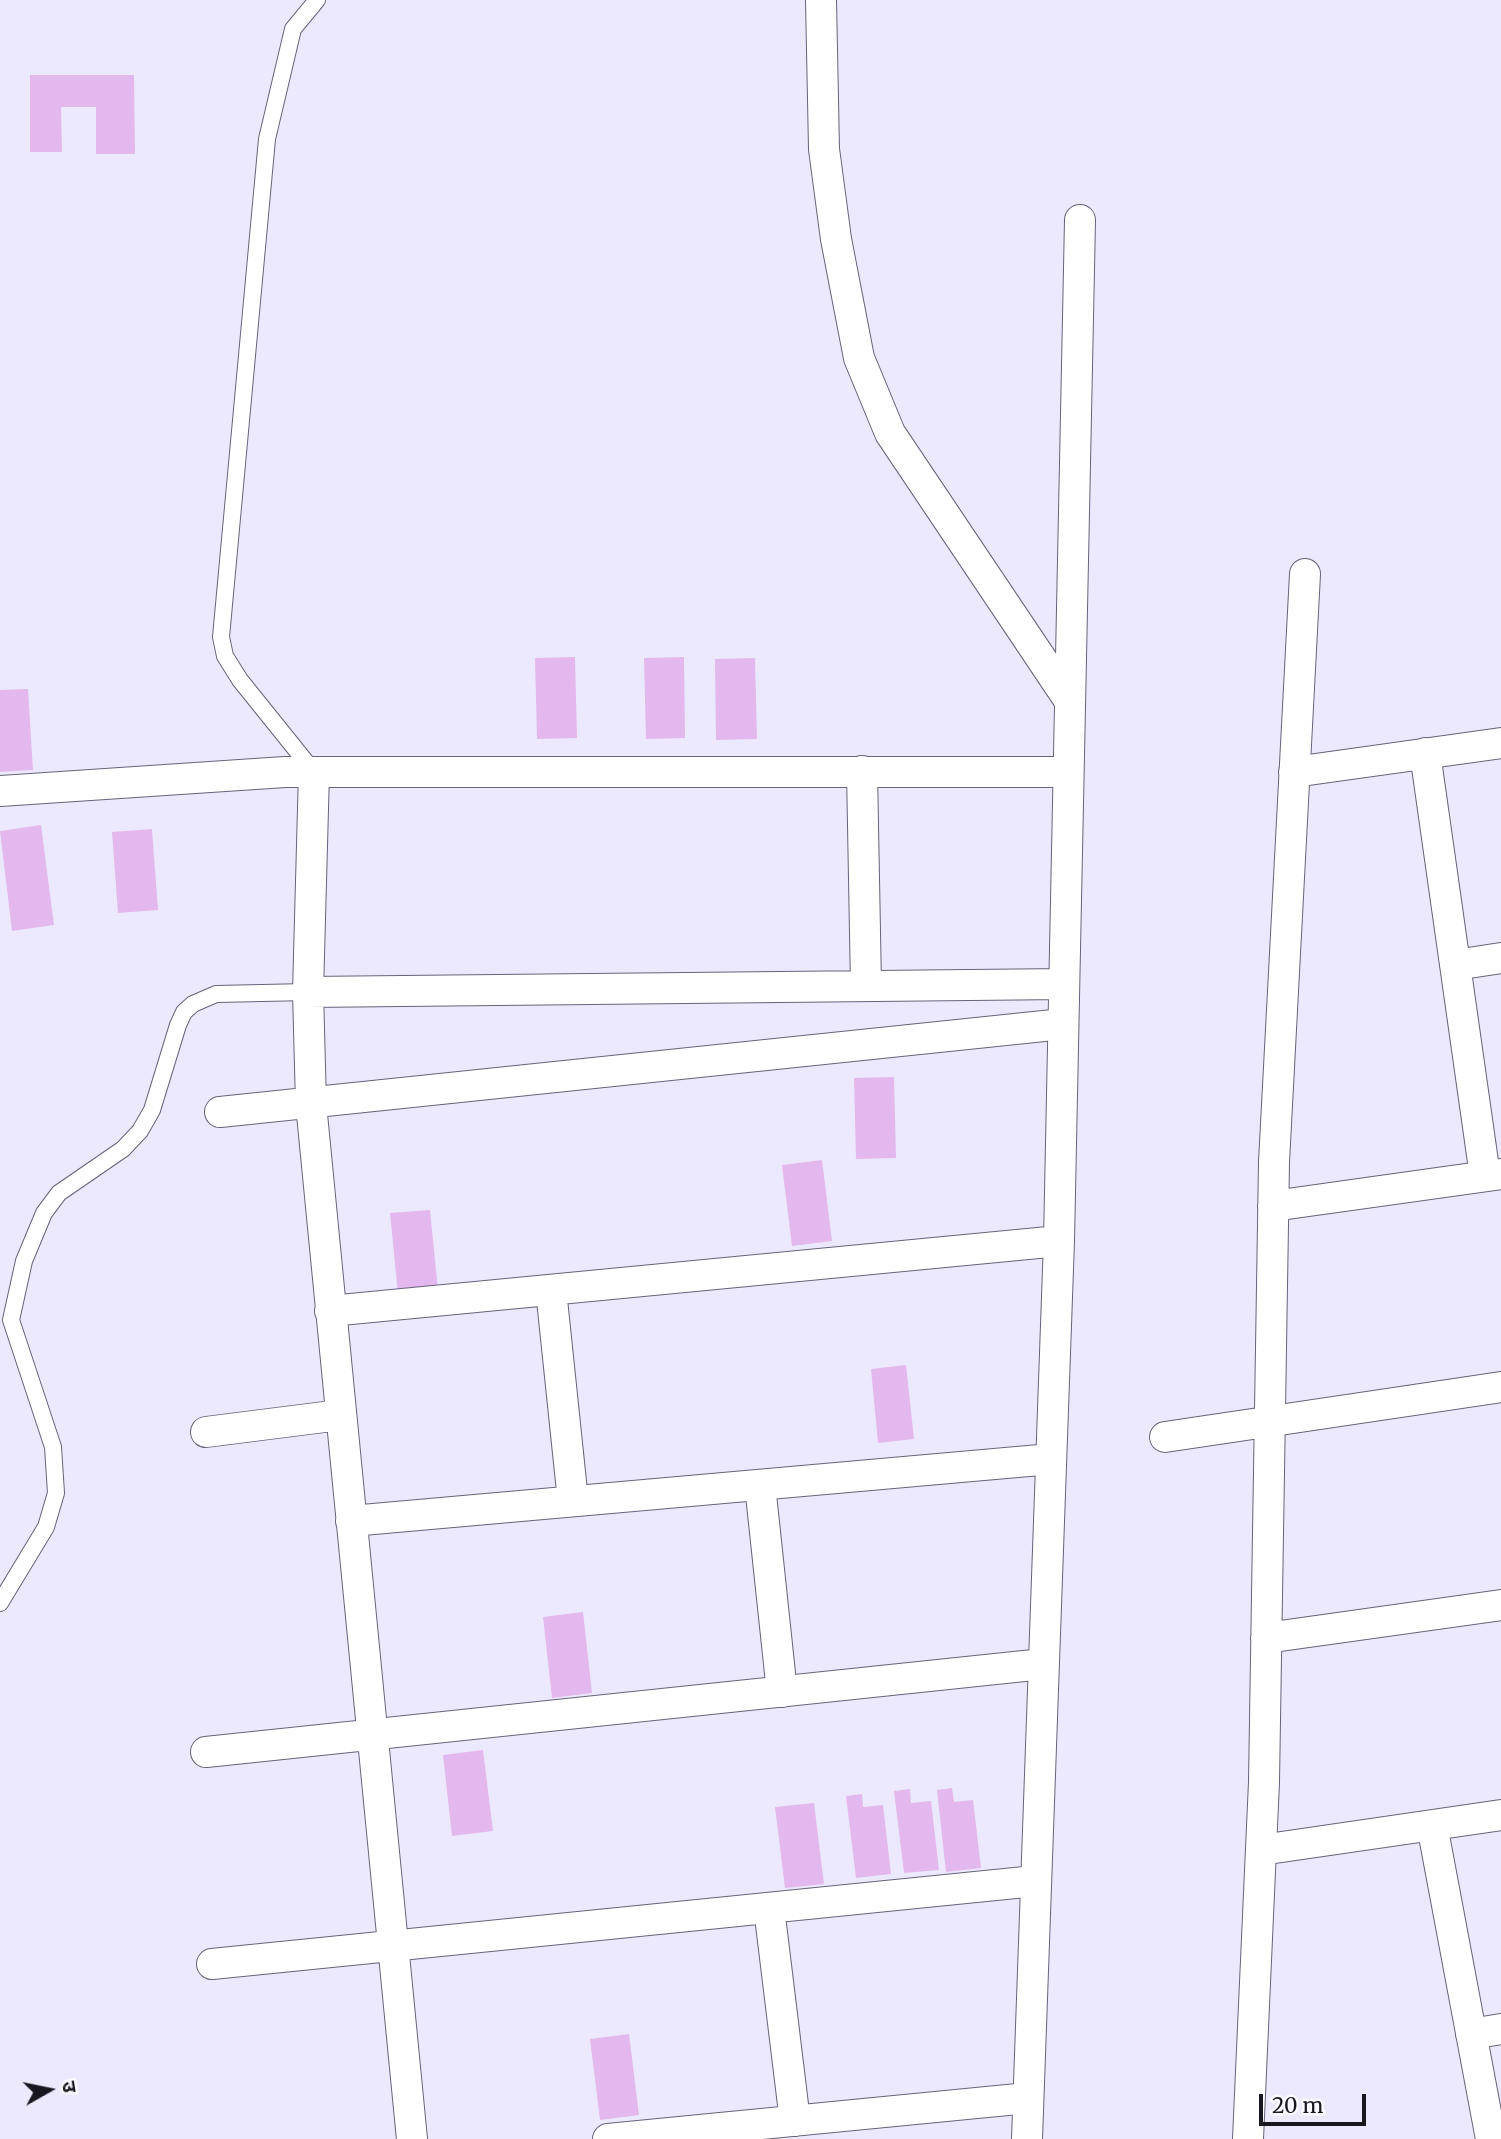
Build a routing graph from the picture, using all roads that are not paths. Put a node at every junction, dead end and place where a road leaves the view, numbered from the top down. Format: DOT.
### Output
graph roads {
  1 [pos="317,0"];
  2 [pos="821,0"];
  3 [pos="1080,220"];
  4 [pos="1305,574"];
  5 [pos="1069,700"];
  6 [pos="1501,743"];
  7 [pos="1425,754"];
  8 [pos="862,771"];
  9 [pos="314,772"];
  10 [pos="1068,772"];
  11 [pos="1294,772"];
  12 [pos="0,791"];
  13 [pos="1501,958"];
  14 [pos="1455,965"];
  15 [pos="1064,984"];
  16 [pos="866,986"];
  17 [pos="309,992"];
  18 [pos="1063,1024"];
  19 [pos="311,1104"];
  20 [pos="220,1112"];
  21 [pos="1493,1175"];
  22 [pos="1273,1206"];
  23 [pos="1059,1241"];
  24 [pos="551,1290"];
  25 [pos="330,1311"];
  26 [pos="1501,1387"];
  27 [pos="340,1415"];
  28 [pos="1270,1419"];
  29 [pos="205,1432"];
  30 [pos="1165,1437"];
  31 [pos="1051,1459"];
  32 [pos="760,1485"];
  33 [pos="573,1501"];
  34 [pos="351,1521"];
  35 [pos="0,1603"];
  36 [pos="1501,1605"];
  37 [pos="1266,1638"];
  38 [pos="1043,1664"];
  39 [pos="782,1692"];
  40 [pos="372,1736"];
  41 [pos="206,1752"];
  42 [pos="1501,1815"];
  43 [pos="1432,1825"];
  44 [pos="1261,1850"];
  45 [pos="1035,1881"];
  46 [pos="769,1908"];
  47 [pos="393,1945"];
  48 [pos="212,1964"];
  49 [pos="1501,2029"];
  50 [pos="1471,2034"];
  51 [pos="1028,2098"];
  52 [pos="795,2121"];
  53 [pos="412,2139"];
  54 [pos="608,2139"];
  55 [pos="1027,2139"];
  56 [pos="1248,2139"];
  57 [pos="1491,2139"];
  1 -- 9 [label="lane"];
  2 -- 5 [label="street"];
  3 -- 5 [label="street"];
  4 -- 11 [label="street"];
  5 -- 10 [label="street"];
  6 -- 7 [label="street"];
  7 -- 11 [label="street"];
  7 -- 14 [label="street"];
  8 -- 9 [label="street"];
  8 -- 10 [label="street"];
  8 -- 16 [label="street"];
  9 -- 12 [label="street"];
  9 -- 17 [label="street"];
  10 -- 15 [label="street"];
  11 -- 22 [label="street"];
  13 -- 14 [label="street"];
  14 -- 21 [label="street"];
  15 -- 16 [label="street"];
  15 -- 18 [label="street"];
  16 -- 17 [label="street"];
  17 -- 19 [label="street"];
  17 -- 35 [label="lane"];
  18 -- 19 [label="street"];
  18 -- 23 [label="street"];
  19 -- 20 [label="street"];
  19 -- 25 [label="street"];
  21 -- 22 [label="street"];
  22 -- 28 [label="street"];
  23 -- 24 [label="street"];
  23 -- 31 [label="street"];
  24 -- 25 [label="street"];
  24 -- 33 [label="street"];
  25 -- 27 [label="street"];
  26 -- 28 [label="street"];
  27 -- 29 [label="street"];
  27 -- 34 [label="street"];
  28 -- 30 [label="street"];
  28 -- 37 [label="street"];
  31 -- 32 [label="street"];
  31 -- 38 [label="street"];
  32 -- 33 [label="street"];
  32 -- 39 [label="street"];
  33 -- 34 [label="street"];
  34 -- 40 [label="street"];
  36 -- 37 [label="street"];
  37 -- 44 [label="street"];
  38 -- 39 [label="street"];
  38 -- 45 [label="street"];
  39 -- 40 [label="street"];
  40 -- 41 [label="street"];
  40 -- 47 [label="street"];
  42 -- 43 [label="street"];
  43 -- 44 [label="street"];
  43 -- 50 [label="street"];
  44 -- 56 [label="street"];
  45 -- 46 [label="street"];
  45 -- 51 [label="street"];
  46 -- 47 [label="street"];
  46 -- 52 [label="street"];
  47 -- 48 [label="street"];
  47 -- 53 [label="street"];
  49 -- 50 [label="street"];
  50 -- 57 [label="street"];
  51 -- 52 [label="street"];
  51 -- 55 [label="street"];
  52 -- 54 [label="street"];
}
